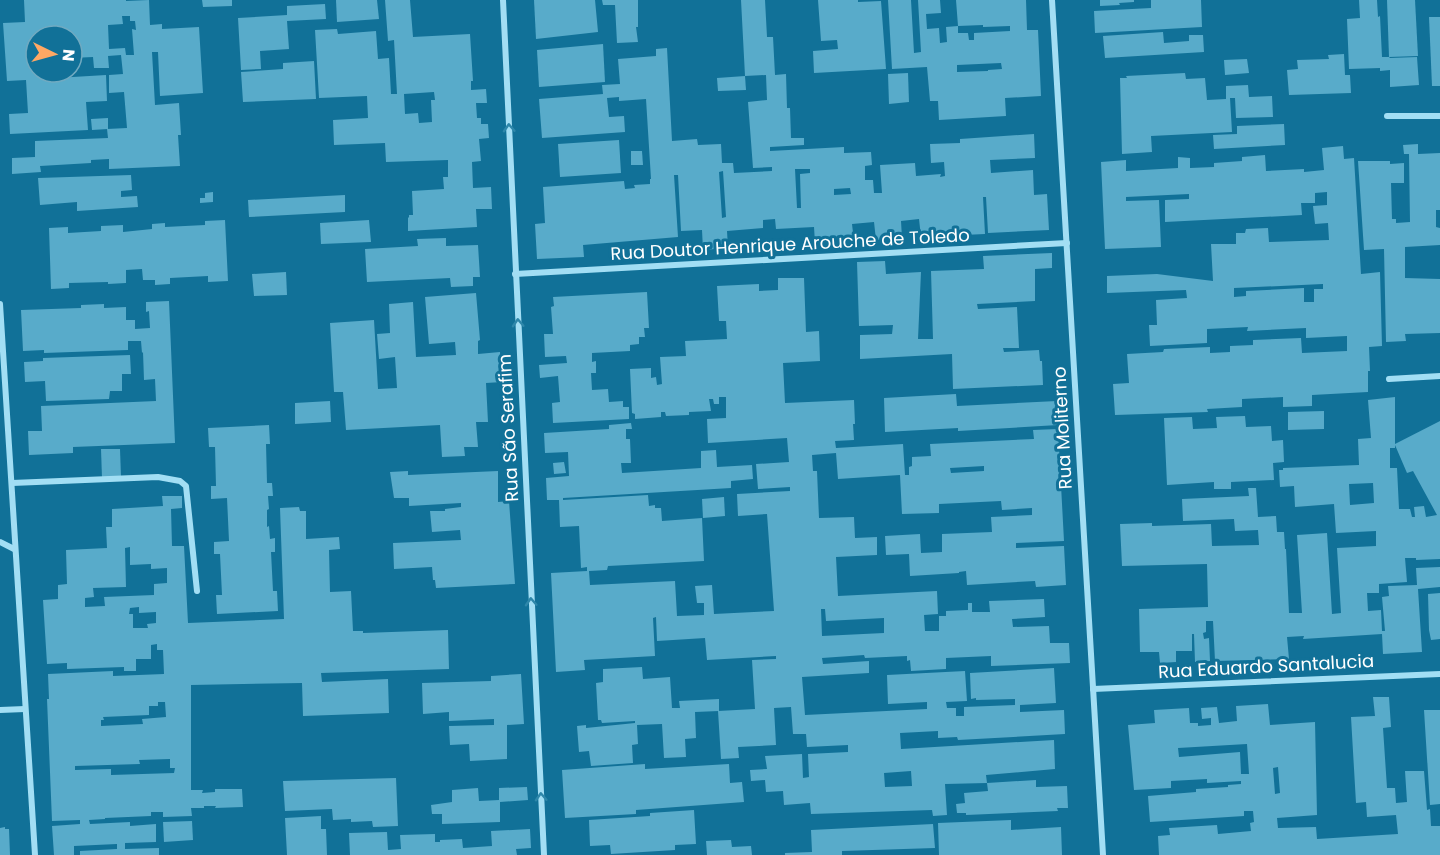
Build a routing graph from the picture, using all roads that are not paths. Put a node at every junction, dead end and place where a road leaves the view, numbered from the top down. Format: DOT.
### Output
graph roads {
  1 [pos="503,0"];
  2 [pos="1052,0"];
  3 [pos="1440,116"];
  4 [pos="1387,117"];
  5 [pos="1066,243"];
  6 [pos="515,274"];
  7 [pos="0,304"];
  8 [pos="1440,376"];
  9 [pos="1389,379"];
  10 [pos="12,483"];
  11 [pos="0,542"];
  12 [pos="14,549"];
  13 [pos="197,591"];
  14 [pos="1440,674"];
  15 [pos="1093,689"];
  16 [pos="25,709"];
  17 [pos="0,710"];
  18 [pos="34,855"];
  19 [pos="543,855"];
  20 [pos="1103,855"];
  6 -- 1 [label="street, Rua São Serafim, one-way"];
  2 -- 5 [label="street, Rua Moliterno"];
  3 -- 4 [label="street"];
  5 -- 6 [label="street, Rua Doutor Henrique Arouche de Toledo"];
  5 -- 15 [label="street, Rua Moliterno"];
  19 -- 6 [label="street, Rua São Serafim, one-way"];
  7 -- 10 [label="street"];
  8 -- 9 [label="street"];
  10 -- 12 [label="street"];
  10 -- 13 [label="street"];
  11 -- 12 [label="street"];
  12 -- 16 [label="street"];
  14 -- 15 [label="street, Rua Eduardo Santalucia"];
  15 -- 20 [label="street, Rua Moliterno"];
  16 -- 17 [label="street"];
  16 -- 18 [label="street"];
}
